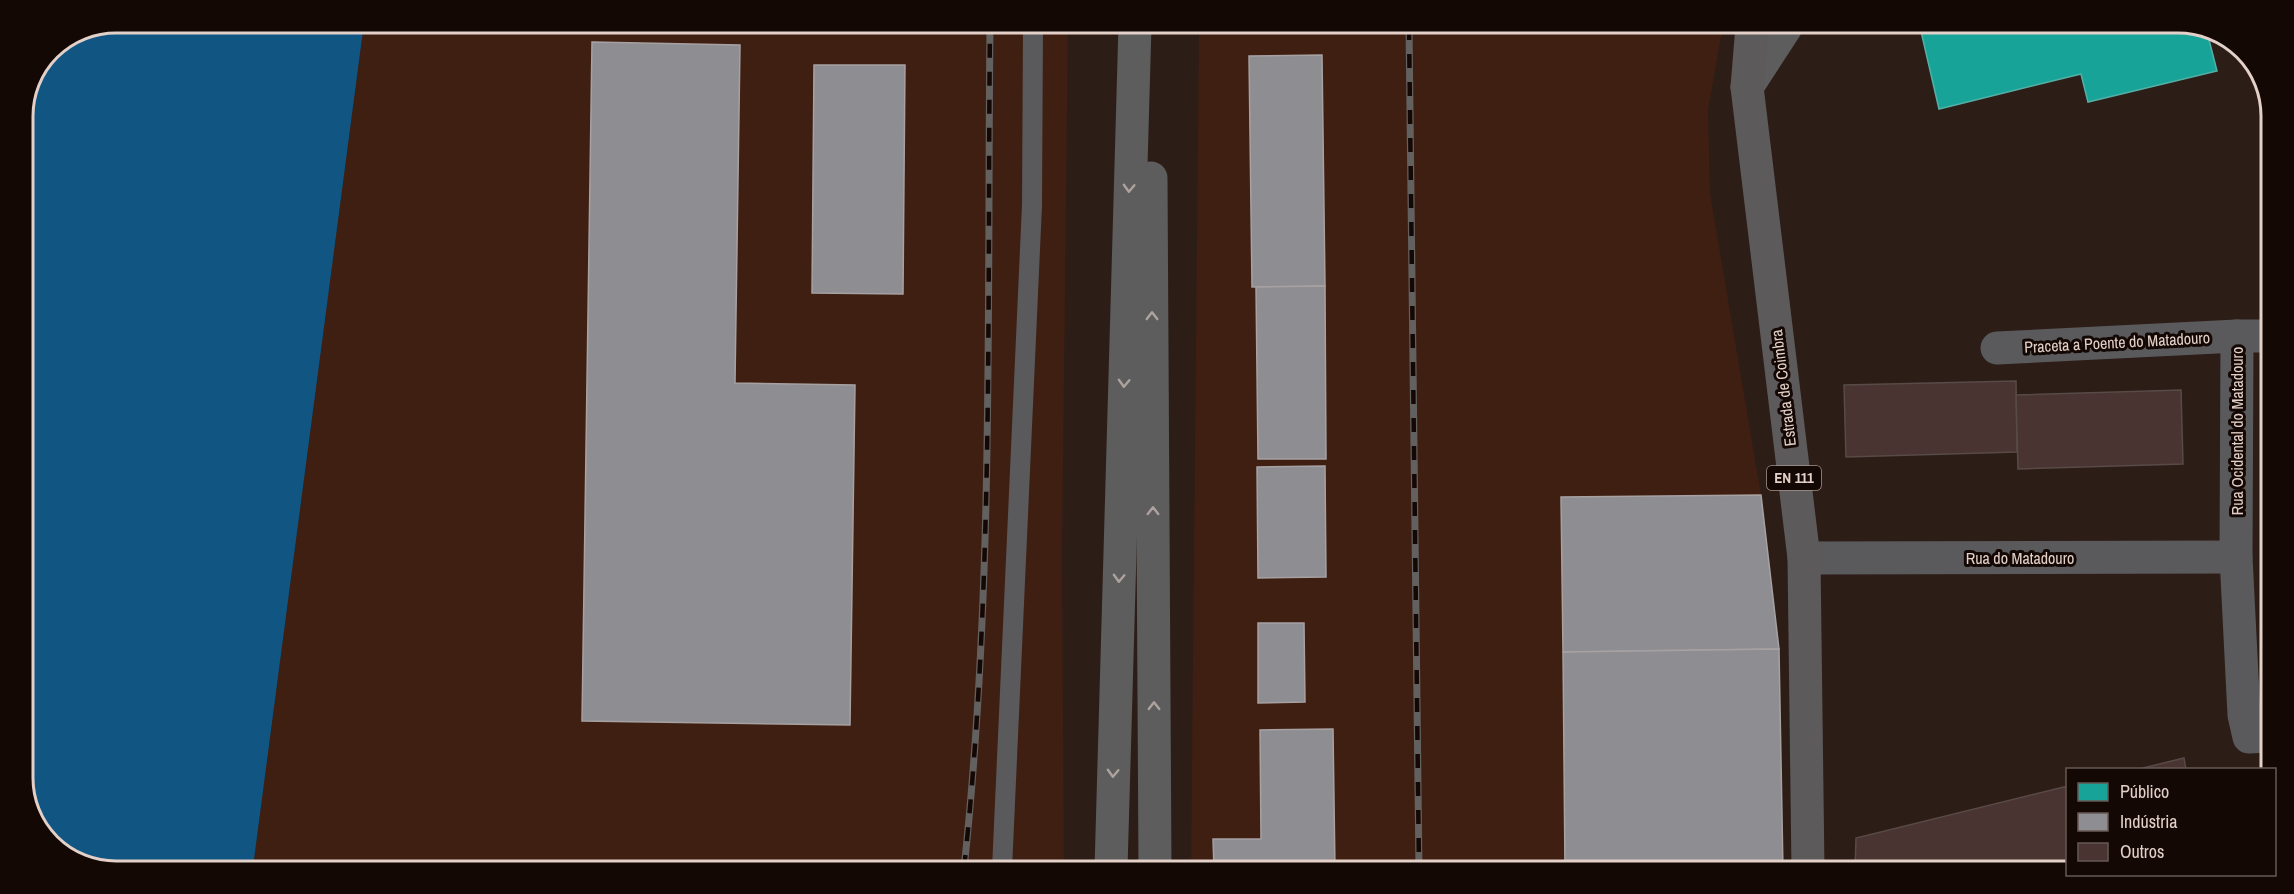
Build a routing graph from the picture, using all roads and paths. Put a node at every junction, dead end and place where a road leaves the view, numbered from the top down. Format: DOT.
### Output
graph roads {
  1 [pos="1033,33"];
  2 [pos="1135,33"];
  3 [pos="1150,33"];
  4 [pos="1751,33"];
  5 [pos="1764,33"];
  6 [pos="1782,33"];
  7 [pos="1747,87"];
  8 [pos="2237,336"];
  9 [pos="2261,336"];
  10 [pos="1998,348"];
  11 [pos="2236,557"];
  12 [pos="1804,558"];
  13 [pos="2261,736"];
  14 [pos="1002,861"];
  15 [pos="1111,861"];
  16 [pos="1155,861"];
  17 [pos="1808,861"];
  1 -- 14 [label="lane"];
  2 -- 15 [label="main road, one-way"];
  16 -- 3 [label="main road, one-way"];
  4 -- 7 [label="main road, EN 111"];
  5 -- 7 [label="main road, EN 111"];
  6 -- 7 [label="main road"];
  7 -- 12 [label="main road, Estrada de Coimbra / EN 111"];
  8 -- 9 [label="street, Rua Ocidental do Matadouro"];
  8 -- 10 [label="street, Praceta a Poente do Matadouro"];
  8 -- 11 [label="street, Rua Ocidental do Matadouro"];
  11 -- 12 [label="street, Rua do Matadouro"];
  11 -- 13 [label="street, Rua Ocidental do Matadouro"];
  12 -- 17 [label="main road, Estrada de Coimbra / EN 111"];
}
